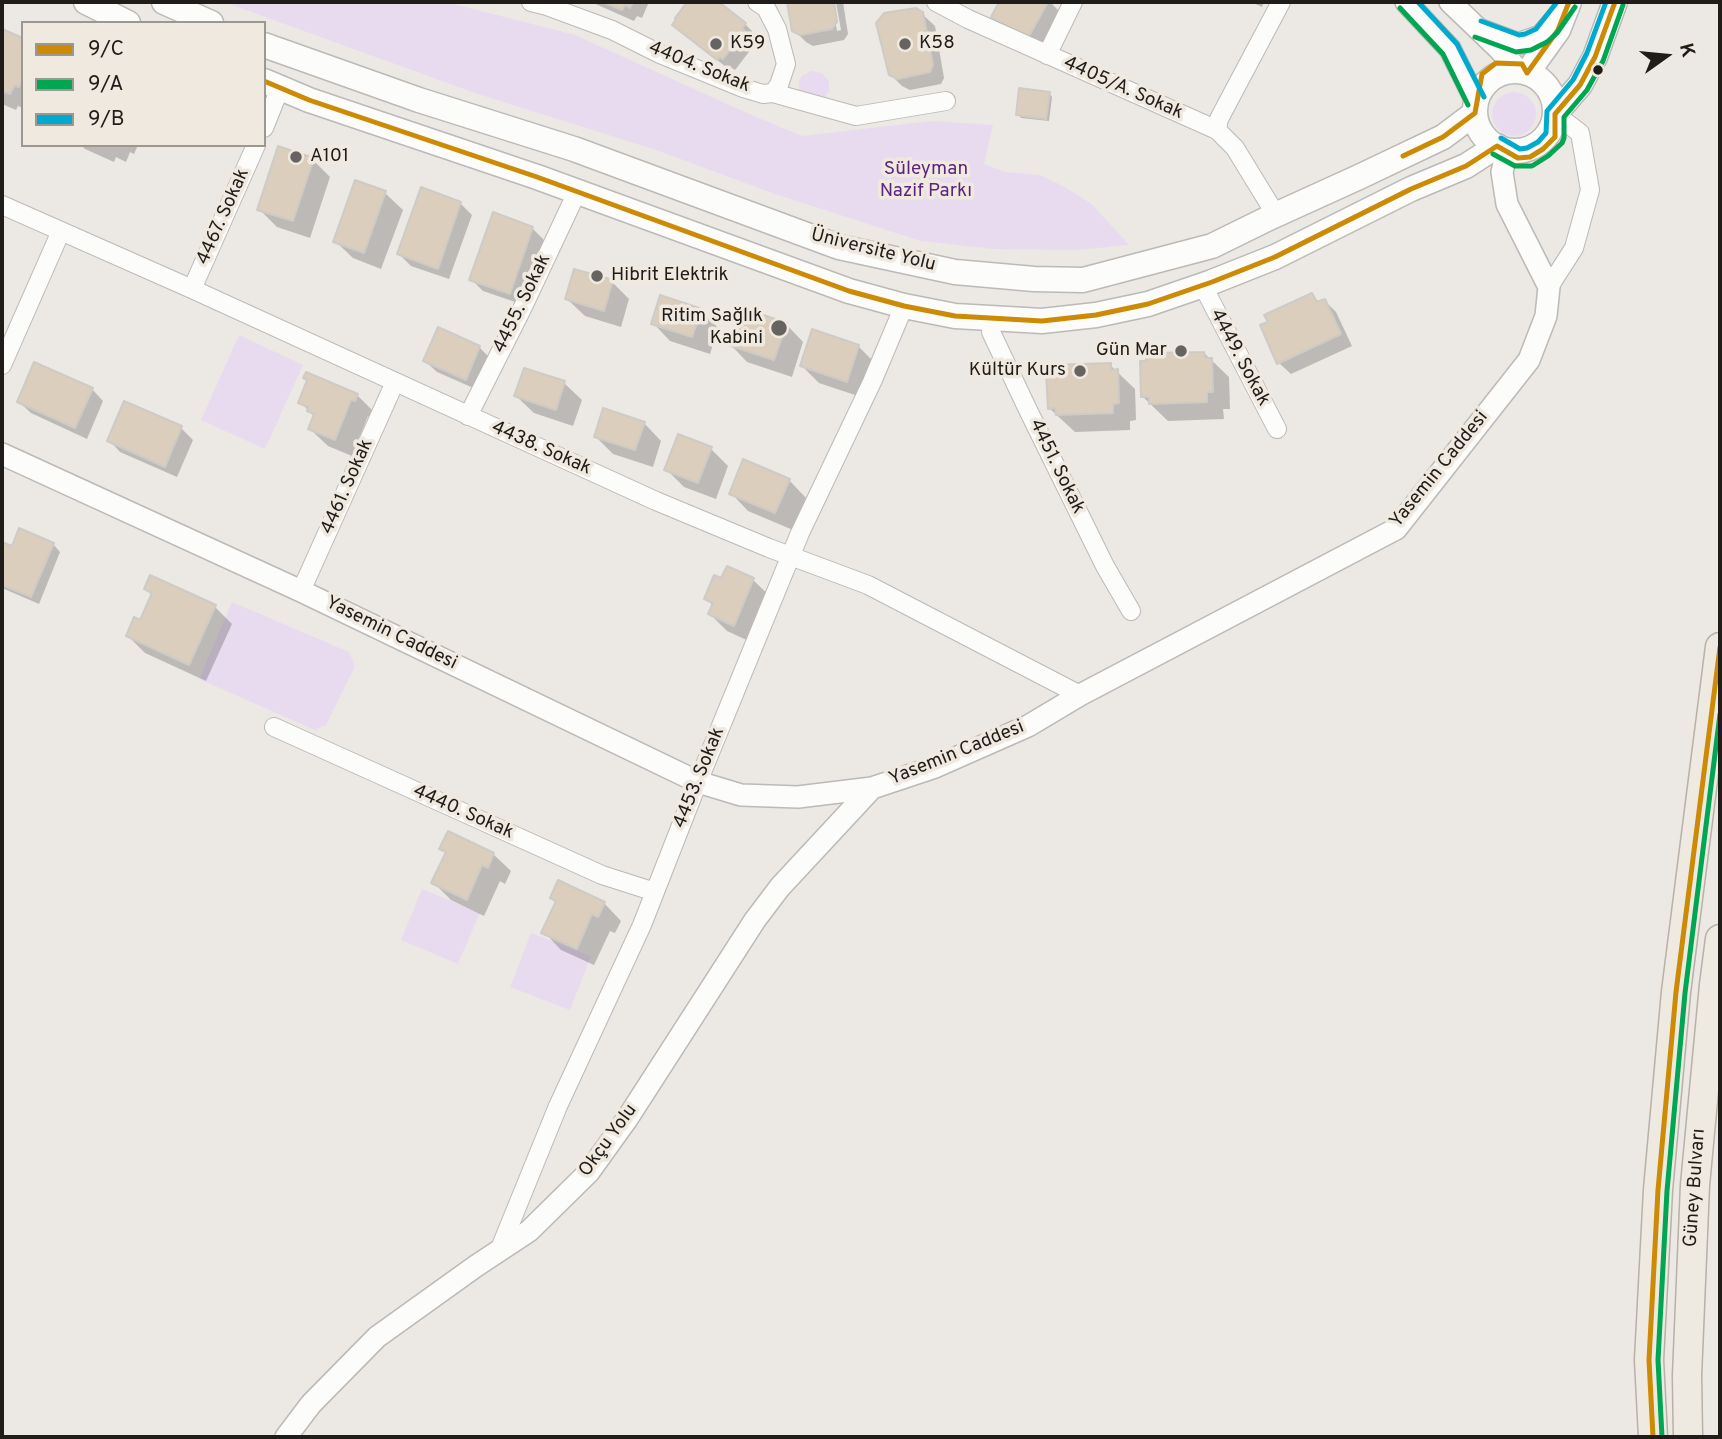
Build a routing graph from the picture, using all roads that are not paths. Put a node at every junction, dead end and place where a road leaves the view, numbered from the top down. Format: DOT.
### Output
graph roads {
  1 [pos="86,2"];
  2 [pos="164,2"];
  3 [pos="531,2"];
  4 [pos="757,2"];
  5 [pos="936,2"];
  6 [pos="1073,2"];
  7 [pos="1281,2"];
  8 [pos="1406,2"];
  9 [pos="1450,2"];
  10 [pos="1569,2"];
  11 [pos="1615,2"];
  12 [pos="124,21"];
  13 [pos="207,21"];
  14 [pos="1478,29"];
  15 [pos="266,46"];
  16 [pos="1047,55"];
  17 [pos="1523,72"];
  18 [pos="272,85"];
  19 [pos="773,93"];
  20 [pos="946,101"];
  21 [pos="1476,107"];
  22 [pos="1555,114"];
  23 [pos="266,117"];
  24 [pos="1217,130"];
  25 [pos="255,147"];
  26 [pos="1502,148"];
  27 [pos="577,192"];
  28 [pos="2,205"];
  29 [pos="1276,215"];
  30 [pos="61,231"];
  31 [pos="1203,286"];
  32 [pos="1549,287"];
  33 [pos="192,289"];
  34 [pos="904,306"];
  35 [pos="993,318"];
  36 [pos="2,365"];
  37 [pos="395,382"];
  38 [pos="468,416"];
  39 [pos="1277,429"];
  40 [pos="2,454"];
  41 [pos="790,556"];
  42 [pos="301,591"];
  43 [pos="1131,611"];
  44 [pos="1720,647"];
  45 [pos="1080,695"];
  46 [pos="274,727"];
  47 [pos="698,782"];
  48 [pos="872,788"];
  49 [pos="655,892"];
  50 [pos="1720,939"];
  51 [pos="499,1251"];
  52 [pos="286,1437"];
  53 [pos="1653,1437"];
  54 [pos="1688,1437"];
  1 -- 12 [label="main road"];
  2 -- 13 [label="main road"];
  3 -- 19 [label="street, 4404. Sokak"];
  4 -- 19 [label="street, 4404. Sokak"];
  5 -- 16 [label="street, 4405/A. Sokak"];
  6 -- 16 [label="street"];
  7 -- 24 [label="street"];
  8 -- 21 [label="street"];
  9 -- 14 [label="street"];
  10 -- 14 [label="street"];
  10 -- 17 [label="main road"];
  11 -- 22 [label="main road"];
  14 -- 17 [label="street"];
  15 -- 29 [label="main road, Üniversite Yolu"];
  16 -- 24 [label="street, 4405/A. Sokak"];
  17 -- 21 [label="main road"];
  17 -- 22 [label="main road"];
  18 -- 23 [label="street"];
  18 -- 27 [label="main road"];
  19 -- 20 [label="street"];
  21 -- 26 [label="main road"];
  21 -- 29 [label="main road, Üniversite Yolu"];
  22 -- 26 [label="main road"];
  22 -- 32 [label="street"];
  24 -- 29 [label="street, 4405/A. Sokak"];
  25 -- 33 [label="street, 4467. Sokak"];
  26 -- 31 [label="main road"];
  26 -- 32 [label="street"];
  27 -- 34 [label="main road"];
  27 -- 38 [label="street, 4455. Sokak"];
  28 -- 30 [label="street, 4438. Sokak"];
  30 -- 33 [label="street, 4438. Sokak"];
  30 -- 36 [label="street"];
  31 -- 35 [label="main road"];
  31 -- 39 [label="street, 4449. Sokak"];
  32 -- 45 [label="street, Yasemin Caddesi"];
  33 -- 37 [label="street, 4438. Sokak"];
  34 -- 35 [label="main road"];
  34 -- 41 [label="street, 4453. Sokak"];
  35 -- 43 [label="street, 4451. Sokak"];
  37 -- 38 [label="street, 4438. Sokak"];
  37 -- 42 [label="street, 4461. Sokak"];
  38 -- 41 [label="street, 4438. Sokak"];
  40 -- 42 [label="street, Yasemin Caddesi"];
  41 -- 45 [label="street, 4438. Sokak"];
  41 -- 47 [label="street, 4453. Sokak"];
  42 -- 47 [label="street, Yasemin Caddesi"];
  44 -- 53 [label="highway, Güney Bulvarı"];
  45 -- 48 [label="street, Yasemin Caddesi"];
  46 -- 49 [label="street, 4440. Sokak"];
  47 -- 48 [label="street, Yasemin Caddesi"];
  47 -- 49 [label="street, 4453. Sokak"];
  48 -- 51 [label="street, Okçu Yolu"];
  49 -- 51 [label="street, 4453. Sokak"];
  50 -- 54 [label="highway, Güney Bulvarı"];
  51 -- 52 [label="street, Okçu Yolu"];
}
